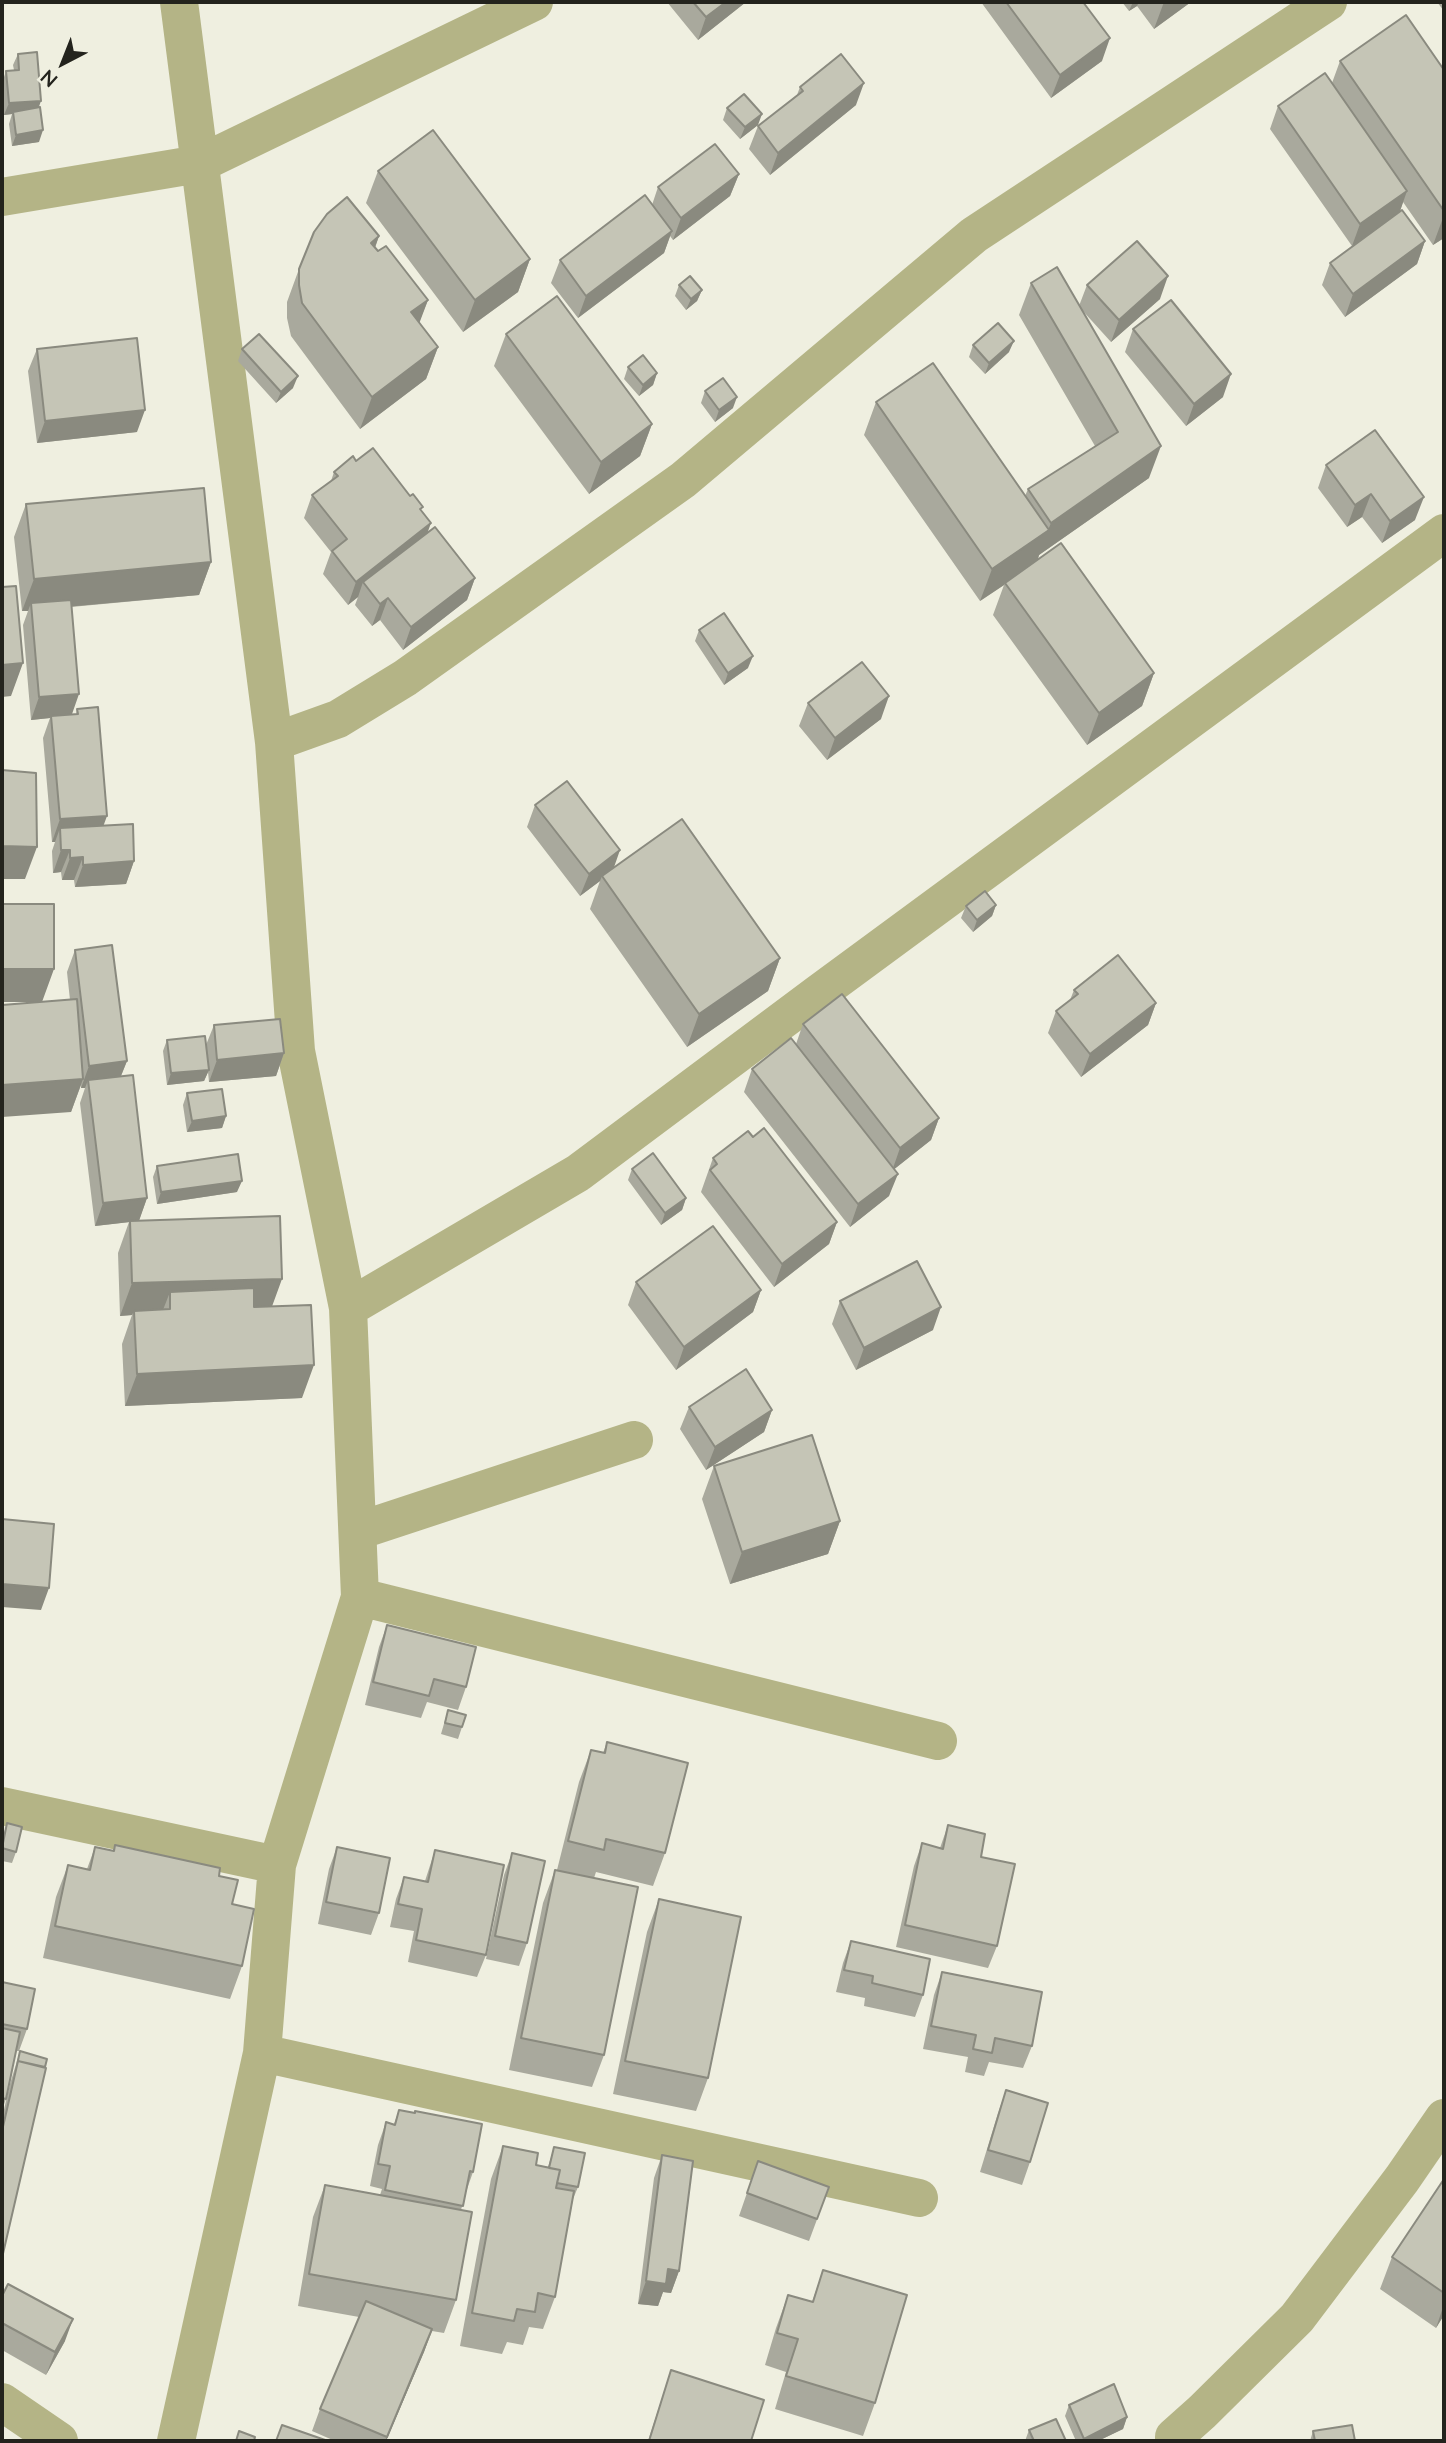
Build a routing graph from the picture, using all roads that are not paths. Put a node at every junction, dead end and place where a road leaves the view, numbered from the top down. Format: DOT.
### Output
graph roads {
  1 [pos="179,2"];
  2 [pos="534,2"];
  3 [pos="1328,2"];
  4 [pos="199,164"];
  5 [pos="2,197"];
  6 [pos="1444,533"];
  7 [pos="274,742"];
  8 [pos="348,1308"];
  9 [pos="635,1440"];
  10 [pos="358,1531"];
  11 [pos="360,1597"];
  12 [pos="938,1741"];
  13 [pos="2,1806"];
  14 [pos="277,1865"];
  15 [pos="262,2053"];
  16 [pos="1444,2118"];
  17 [pos="919,2198"];
  18 [pos="2,2402"];
  19 [pos="59,2441"];
  20 [pos="176,2441"];
  21 [pos="1174,2441"];
  1 -- 4 [label="street"];
  2 -- 4 [label="street"];
  3 -- 7 [label="street"];
  4 -- 5 [label="street"];
  4 -- 7 [label="street"];
  6 -- 8 [label="street"];
  7 -- 8 [label="street"];
  8 -- 10 [label="street"];
  9 -- 10 [label="street"];
  10 -- 11 [label="street"];
  11 -- 12 [label="street"];
  11 -- 14 [label="street"];
  13 -- 14 [label="street"];
  14 -- 15 [label="street"];
  15 -- 17 [label="street"];
  15 -- 20 [label="street"];
  16 -- 21 [label="street"];
  18 -- 19 [label="street"];
}
